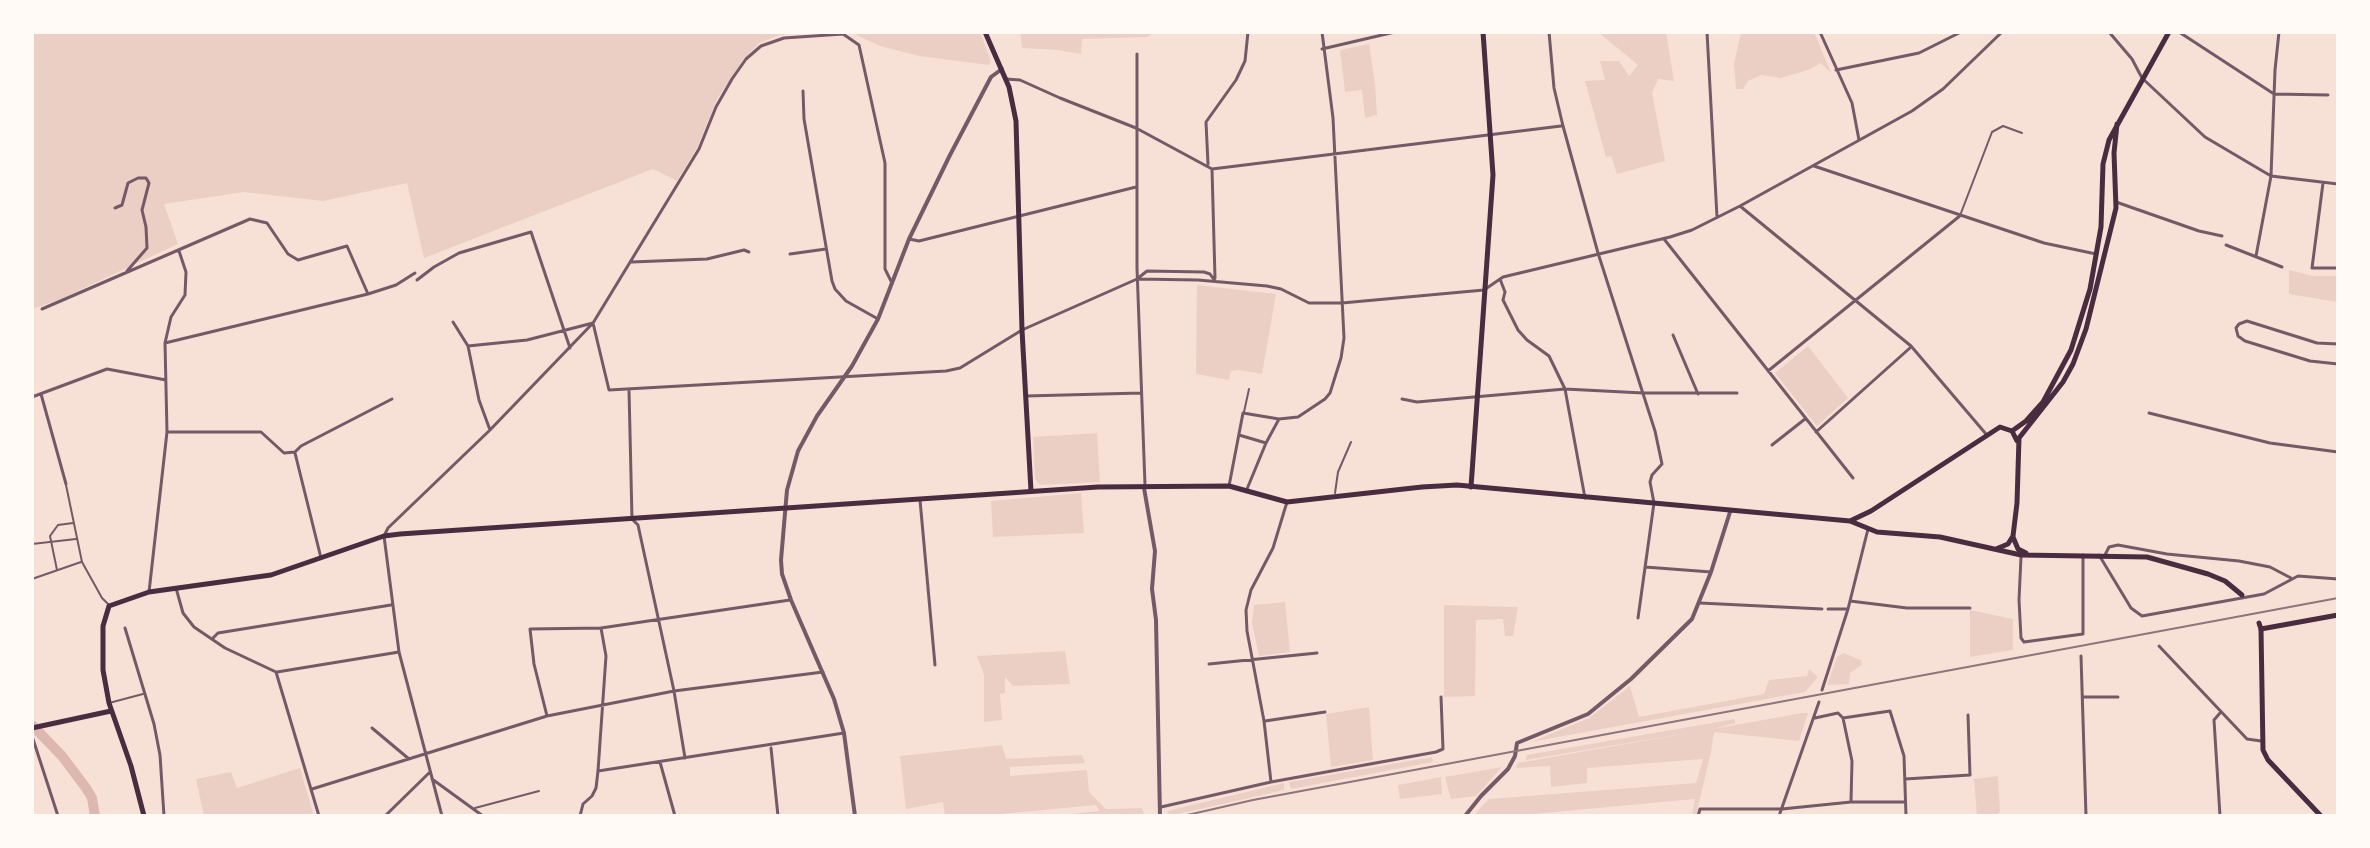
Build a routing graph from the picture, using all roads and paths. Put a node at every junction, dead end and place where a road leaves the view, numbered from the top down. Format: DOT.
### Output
graph roads {
  1 [pos="985,32"];
  2 [pos="1248,32"];
  3 [pos="1322,32"];
  4 [pos="1395,32"];
  5 [pos="1483,32"];
  6 [pos="1549,32"];
  7 [pos="1707,32"];
  8 [pos="1820,32"];
  9 [pos="1961,32"];
  10 [pos="2002,32"];
  11 [pos="2109,32"];
  12 [pos="2169,32"];
  13 [pos="2179,32"];
  14 [pos="2279,32"];
  15 [pos="1322,49"];
  16 [pos="1137,54"];
  17 [pos="1002,69"];
  18 [pos="1836,70"];
  19 [pos="2142,78"];
  20 [pos="1006,79"];
  21 [pos="803,91"];
  22 [pos="2274,94"];
  23 [pos="2328,95"];
  24 [pos="2117,124"];
  25 [pos="1563,126"];
  26 [pos="1136,128"];
  27 [pos="2022,133"];
  28 [pos="1490,134"];
  29 [pos="1859,141"];
  30 [pos="1333,156"];
  31 [pos="1813,166"];
  32 [pos="1210,168"];
  33 [pos="2271,176"];
  34 [pos="2323,183"];
  35 [pos="2338,184"];
  36 [pos="1136,187"];
  37 [pos="2116,202"];
  38 [pos="1740,206"];
  39 [pos="115,208"];
  40 [pos="1020,214"];
  41 [pos="1961,215"];
  42 [pos="1717,217"];
  43 [pos="2222,236"];
  44 [pos="909,239"];
  45 [pos="1664,239"];
  46 [pos="2226,245"];
  47 [pos="827,249"];
  48 [pos="179,251"];
  49 [pos="749,252"];
  50 [pos="1598,253"];
  51 [pos="790,254"];
  52 [pos="2096,254"];
  53 [pos="2106,256"];
  54 [pos="2256,256"];
  55 [pos="632,262"];
  56 [pos="2282,267"];
  57 [pos="2337,268"];
  58 [pos="124,273"];
  59 [pos="415,273"];
  60 [pos="1137,279"];
  61 [pos="1500,279"];
  62 [pos="417,280"];
  63 [pos="891,281"];
  64 [pos="1215,282"];
  65 [pos="1484,290"];
  66 [pos="368,294"];
  67 [pos="1855,300"];
  68 [pos="1342,303"];
  69 [pos="42,309"];
  70 [pos="878,319"];
  71 [pos="453,322"];
  72 [pos="593,323"];
  73 [pos="2083,328"];
  74 [pos="1022,330"];
  75 [pos="564,331"];
  76 [pos="1673,335"];
  77 [pos="165,343"];
  78 [pos="2338,344"];
  79 [pos="468,346"];
  80 [pos="1911,346"];
  81 [pos="570,348"];
  82 [pos="2338,364"];
  83 [pos="1768,372"];
  84 [pos="843,376"];
  85 [pos="166,380"];
  86 [pos="1249,389"];
  87 [pos="1565,389"];
  88 [pos="629,390"];
  89 [pos="1141,393"];
  90 [pos="1643,393"];
  91 [pos="1737,393"];
  92 [pos="41,394"];
  93 [pos="1698,394"];
  94 [pos="1026,396"];
  95 [pos="32,397"];
  96 [pos="1478,398"];
  97 [pos="392,399"];
  98 [pos="1402,399"];
  99 [pos="1243,413"];
  100 [pos="2149,413"];
  101 [pos="1279,419"];
  102 [pos="1805,419"];
  103 [pos="490,430"];
  104 [pos="2012,431"];
  105 [pos="167,432"];
  106 [pos="1816,432"];
  107 [pos="1239,435"];
  108 [pos="1987,436"];
  109 [pos="1351,442"];
  110 [pos="1266,443"];
  111 [pos="1772,445"];
  112 [pos="2018,450"];
  113 [pos="295,452"];
  114 [pos="2338,452"];
  115 [pos="1853,478"];
  116 [pos="66,484"];
  117 [pos="1229,486"];
  118 [pos="1471,487"];
  119 [pos="1144,488"];
  120 [pos="1247,489"];
  121 [pos="1031,491"];
  122 [pos="1334,497"];
  123 [pos="1585,498"];
  124 [pos="920,500"];
  125 [pos="1287,502"];
  126 [pos="1654,503"];
  127 [pos="785,508"];
  128 [pos="1871,511"];
  129 [pos="1730,512"];
  130 [pos="632,519"];
  131 [pos="1850,521"];
  132 [pos="74,523"];
  133 [pos="1868,529"];
  134 [pos="384,536"];
  135 [pos="2013,536"];
  136 [pos="77,539"];
  137 [pos="32,544"];
  138 [pos="51,544"];
  139 [pos="1995,550"];
  140 [pos="2021,553"];
  141 [pos="2083,555"];
  142 [pos="2102,556"];
  143 [pos="321,558"];
  144 [pos="82,562"];
  145 [pos="1645,567"];
  146 [pos="57,570"];
  147 [pos="1711,572"];
  148 [pos="2291,578"];
  149 [pos="32,579"];
  150 [pos="2338,579"];
  151 [pos="176,588"];
  152 [pos="149,592"];
  153 [pos="2242,595"];
  154 [pos="791,600"];
  155 [pos="1850,601"];
  156 [pos="1700,603"];
  157 [pos="392,605"];
  158 [pos="109,606"];
  159 [pos="1970,608"];
  160 [pos="1822,609"];
  161 [pos="1828,609"];
  162 [pos="1848,609"];
  163 [pos="2338,615"];
  164 [pos="1638,618"];
  165 [pos="658,620"];
  166 [pos="125,628"];
  167 [pos="601,628"];
  168 [pos="213,637"];
  169 [pos="2159,646"];
  170 [pos="399,652"];
  171 [pos="1317,653"];
  172 [pos="2081,656"];
  173 [pos="1252,659"];
  174 [pos="1209,664"];
  175 [pos="935,665"];
  176 [pos="276,672"];
  177 [pos="823,672"];
  178 [pos="1822,690"];
  179 [pos="674,691"];
  180 [pos="143,694"];
  181 [pos="1441,697"];
  182 [pos="2081,697"];
  183 [pos="2118,697"];
  184 [pos="1819,702"];
  185 [pos="109,703"];
  186 [pos="604,706"];
  187 [pos="111,711"];
  188 [pos="1325,712"];
  189 [pos="2220,713"];
  190 [pos="1968,715"];
  191 [pos="547,716"];
  192 [pos="1815,718"];
  193 [pos="1843,718"];
  194 [pos="1264,721"];
  195 [pos="32,728"];
  196 [pos="372,728"];
  197 [pos="844,733"];
  198 [pos="32,736"];
  199 [pos="2261,741"];
  200 [pos="771,746"];
  201 [pos="425,754"];
  202 [pos="685,758"];
  203 [pos="409,759"];
  204 [pos="660,762"];
  205 [pos="598,771"];
  206 [pos="430,772"];
  207 [pos="432,779"];
  208 [pos="1905,779"];
  209 [pos="1271,782"];
  210 [pos="312,789"];
  211 [pos="539,791"];
  212 [pos="1851,802"];
  213 [pos="1905,802"];
  214 [pos="1160,808"];
  215 [pos="472,809"];
  216 [pos="1782,809"];
  217 [pos="164,814"];
  218 [pos="58,816"];
  219 [pos="144,816"];
  220 [pos="319,816"];
  221 [pos="385,816"];
  222 [pos="442,816"];
  223 [pos="483,816"];
  224 [pos="580,816"];
  225 [pos="675,816"];
  226 [pos="778,816"];
  227 [pos="855,816"];
  228 [pos="1160,816"];
  229 [pos="1465,816"];
  230 [pos="1698,816"];
  231 [pos="1779,816"];
  232 [pos="1906,816"];
  233 [pos="2086,816"];
  234 [pos="2220,816"];
  235 [pos="2321,816"];
  1 -- 17 [label="main road"];
  2 -- 32 [label="street"];
  3 -- 15 [label="street"];
  4 -- 15 [label="street"];
  5 -- 28 [label="main road"];
  6 -- 25 [label="street"];
  7 -- 42 [label="street"];
  8 -- 18 [label="street"];
  9 -- 18 [label="street"];
  10 -- 29 [label="street"];
  11 -- 19 [label="street"];
  12 -- 19 [label="main road"];
  13 -- 22 [label="street"];
  14 -- 22 [label="street"];
  15 -- 30 [label="street"];
  16 -- 26 [label="street"];
  17 -- 20 [label="main road"];
  17 -- 44 [label="street"];
  18 -- 29 [label="street"];
  19 -- 24 [label="main road"];
  19 -- 33 [label="street"];
  20 -- 26 [label="street"];
  20 -- 40 [label="main road"];
  21 -- 47 [label="street"];
  22 -- 23 [label="street"];
  22 -- 33 [label="street"];
  24 -- 37 [label="main road"];
  24 -- 52 [label="main road"];
  25 -- 28 [label="street"];
  25 -- 50 [label="street"];
  26 -- 32 [label="street"];
  26 -- 36 [label="street"];
  27 -- 41 [label="street"];
  28 -- 30 [label="street"];
  28 -- 65 [label="main road"];
  29 -- 31 [label="street"];
  30 -- 32 [label="street"];
  30 -- 68 [label="street"];
  31 -- 38 [label="street"];
  31 -- 41 [label="street"];
  32 -- 64 [label="street"];
  33 -- 34 [label="street"];
  33 -- 54 [label="street"];
  34 -- 35 [label="street"];
  34 -- 57 [label="street"];
  36 -- 40 [label="street"];
  36 -- 60 [label="street"];
  37 -- 43 [label="street"];
  37 -- 53 [label="main road"];
  38 -- 42 [label="street"];
  38 -- 67 [label="street"];
  39 -- 58 [label="street"];
  40 -- 44 [label="street"];
  40 -- 74 [label="main road"];
  41 -- 52 [label="street"];
  41 -- 67 [label="street"];
  42 -- 45 [label="street"];
  44 -- 63 [label="street"];
  45 -- 50 [label="street"];
  45 -- 83 [label="street"];
  46 -- 54 [label="street"];
  47 -- 51 [label="street"];
  47 -- 70 [label="street"];
  48 -- 58 [label="street"];
  48 -- 66 [label="street"];
  48 -- 77 [label="street"];
  49 -- 55 [label="street"];
  50 -- 61 [label="street"];
  50 -- 90 [label="street"];
  52 -- 53 [label="main road"];
  52 -- 73 [label="main road"];
  53 -- 73 [label="main road"];
  54 -- 56 [label="street"];
  55 -- 63 [label="street"];
  55 -- 72 [label="street"];
  58 -- 69 [label="street"];
  59 -- 66 [label="street"];
  60 -- 64 [label="street"];
  60 -- 64 [label="street"];
  60 -- 74 [label="street"];
  60 -- 89 [label="street"];
  61 -- 65 [label="street"];
  61 -- 87 [label="street"];
  62 -- 75 [label="street"];
  63 -- 70 [label="street"];
  64 -- 68 [label="street"];
  65 -- 68 [label="street"];
  65 -- 96 [label="main road"];
  66 -- 77 [label="street"];
  67 -- 80 [label="street"];
  67 -- 83 [label="street"];
  68 -- 101 [label="street"];
  70 -- 84 [label="street"];
  71 -- 79 [label="street"];
  72 -- 75 [label="street"];
  72 -- 81 [label="street"];
  72 -- 88 [label="street"];
  73 -- 104 [label="main road"];
  73 -- 112 [label="main road"];
  74 -- 84 [label="street"];
  74 -- 94 [label="main road"];
  75 -- 79 [label="street"];
  75 -- 81 [label="street"];
  76 -- 93 [label="street"];
  77 -- 85 [label="street"];
  78 -- 82 [label="street"];
  79 -- 103 [label="street"];
  80 -- 106 [label="street"];
  80 -- 108 [label="street"];
  81 -- 103 [label="street"];
  83 -- 102 [label="street"];
  84 -- 88 [label="street"];
  84 -- 127 [label="street"];
  85 -- 92 [label="street"];
  85 -- 105 [label="street"];
  86 -- 99 [label="street"];
  87 -- 90 [label="street"];
  87 -- 96 [label="street"];
  87 -- 123 [label="street"];
  88 -- 130 [label="street"];
  89 -- 94 [label="street"];
  89 -- 119 [label="street"];
  90 -- 93 [label="street"];
  90 -- 126 [label="street"];
  91 -- 93 [label="street"];
  92 -- 95 [label="street"];
  92 -- 116 [label="street"];
  94 -- 121 [label="main road"];
  96 -- 98 [label="street"];
  96 -- 118 [label="main road"];
  97 -- 113 [label="street"];
  99 -- 101 [label="street"];
  99 -- 107 [label="street"];
  100 -- 114 [label="street"];
  101 -- 110 [label="street"];
  102 -- 106 [label="street"];
  102 -- 111 [label="street"];
  103 -- 134 [label="street"];
  104 -- 108 [label="main road"];
  104 -- 112 [label="main road"];
  105 -- 113 [label="street"];
  105 -- 152 [label="street"];
  106 -- 115 [label="street"];
  107 -- 110 [label="street"];
  107 -- 117 [label="street"];
  108 -- 128 [label="main road"];
  109 -- 122 [label="street"];
  110 -- 120 [label="street"];
  112 -- 135 [label="main road"];
  113 -- 143 [label="street"];
  116 -- 132 [label="street"];
  117 -- 119 [label="main road"];
  117 -- 120 [label="main road"];
  118 -- 122 [label="main road"];
  118 -- 123 [label="main road"];
  119 -- 121 [label="main road"];
  119 -- 214 [label="street"];
  120 -- 125 [label="main road"];
  121 -- 124 [label="main road"];
  122 -- 125 [label="main road"];
  123 -- 126 [label="main road"];
  124 -- 127 [label="main road"];
  124 -- 175 [label="street"];
  125 -- 173 [label="street"];
  126 -- 129 [label="main road"];
  126 -- 145 [label="street"];
  127 -- 130 [label="main road"];
  127 -- 154 [label="street"];
  128 -- 131 [label="main road"];
  128 -- 133 [label="main road"];
  129 -- 131 [label="main road"];
  129 -- 147 [label="street"];
  130 -- 134 [label="main road"];
  130 -- 165 [label="street"];
  131 -- 133 [label="main road"];
  132 -- 136 [label="street"];
  132 -- 138 [label="street"];
  133 -- 139 [label="main road"];
  133 -- 155 [label="street"];
  134 -- 143 [label="main road"];
  134 -- 157 [label="street"];
  135 -- 139 [label="main road"];
  135 -- 140 [label="main road"];
  136 -- 138 [label="street"];
  136 -- 144 [label="street"];
  137 -- 138 [label="street"];
  138 -- 146 [label="street"];
  139 -- 140 [label="main road"];
  140 -- 141 [label="main road"];
  140 -- 141 [label="street"];
  141 -- 142 [label="main road"];
  142 -- 148 [label="street"];
  142 -- 148 [label="street"];
  142 -- 153 [label="main road"];
  143 -- 151 [label="main road"];
  144 -- 146 [label="street"];
  144 -- 158 [label="street"];
  145 -- 147 [label="street"];
  145 -- 164 [label="street"];
  146 -- 149 [label="street"];
  147 -- 156 [label="street"];
  148 -- 150 [label="street"];
  151 -- 152 [label="main road"];
  151 -- 168 [label="street"];
  152 -- 158 [label="main road"];
  154 -- 165 [label="street"];
  154 -- 177 [label="street"];
  155 -- 159 [label="street"];
  155 -- 162 [label="street"];
  156 -- 160 [label="street"];
  156 -- 229 [label="street"];
  157 -- 168 [label="street"];
  157 -- 170 [label="street"];
  158 -- 185 [label="main road"];
  161 -- 162 [label="street"];
  162 -- 178 [label="street"];
  163 -- 199 [label="main road"];
  165 -- 167 [label="street"];
  165 -- 179 [label="street"];
  166 -- 180 [label="street"];
  167 -- 186 [label="street"];
  167 -- 191 [label="street"];
  168 -- 176 [label="street"];
  169 -- 189 [label="street"];
  170 -- 176 [label="street"];
  170 -- 201 [label="street"];
  171 -- 173 [label="street"];
  172 -- 182 [label="street"];
  173 -- 174 [label="street"];
  173 -- 194 [label="street"];
  176 -- 210 [label="street"];
  177 -- 179 [label="street"];
  177 -- 197 [label="street"];
  179 -- 186 [label="street"];
  179 -- 202 [label="street"];
  180 -- 185 [label="street"];
  180 -- 217 [label="street"];
  181 -- 209 [label="street"];
  182 -- 183 [label="street"];
  182 -- 233 [label="street"];
  184 -- 192 [label="street"];
  185 -- 187 [label="main road"];
  186 -- 191 [label="street"];
  186 -- 205 [label="street"];
  187 -- 195 [label="main road"];
  187 -- 219 [label="main road"];
  188 -- 194 [label="street"];
  189 -- 199 [label="street"];
  189 -- 234 [label="street"];
  190 -- 208 [label="street"];
  191 -- 201 [label="street"];
  192 -- 193 [label="street"];
  192 -- 216 [label="street"];
  193 -- 208 [label="street"];
  193 -- 212 [label="street"];
  194 -- 209 [label="street"];
  196 -- 203 [label="street"];
  197 -- 200 [label="street"];
  197 -- 227 [label="street"];
  198 -- 218 [label="street"];
  199 -- 235 [label="main road"];
  200 -- 202 [label="street"];
  200 -- 226 [label="street"];
  201 -- 203 [label="street"];
  201 -- 206 [label="street"];
  202 -- 204 [label="street"];
  203 -- 210 [label="street"];
  204 -- 205 [label="street"];
  204 -- 225 [label="street"];
  205 -- 224 [label="street"];
  206 -- 207 [label="street"];
  206 -- 221 [label="street"];
  207 -- 215 [label="street"];
  207 -- 222 [label="street"];
  208 -- 213 [label="street"];
  209 -- 214 [label="street"];
  210 -- 220 [label="street"];
  211 -- 215 [label="street"];
  212 -- 213 [label="street"];
  212 -- 216 [label="street"];
  213 -- 232 [label="street"];
  214 -- 228 [label="street"];
  215 -- 223 [label="street"];
  216 -- 230 [label="street"];
  216 -- 231 [label="street"];
}
